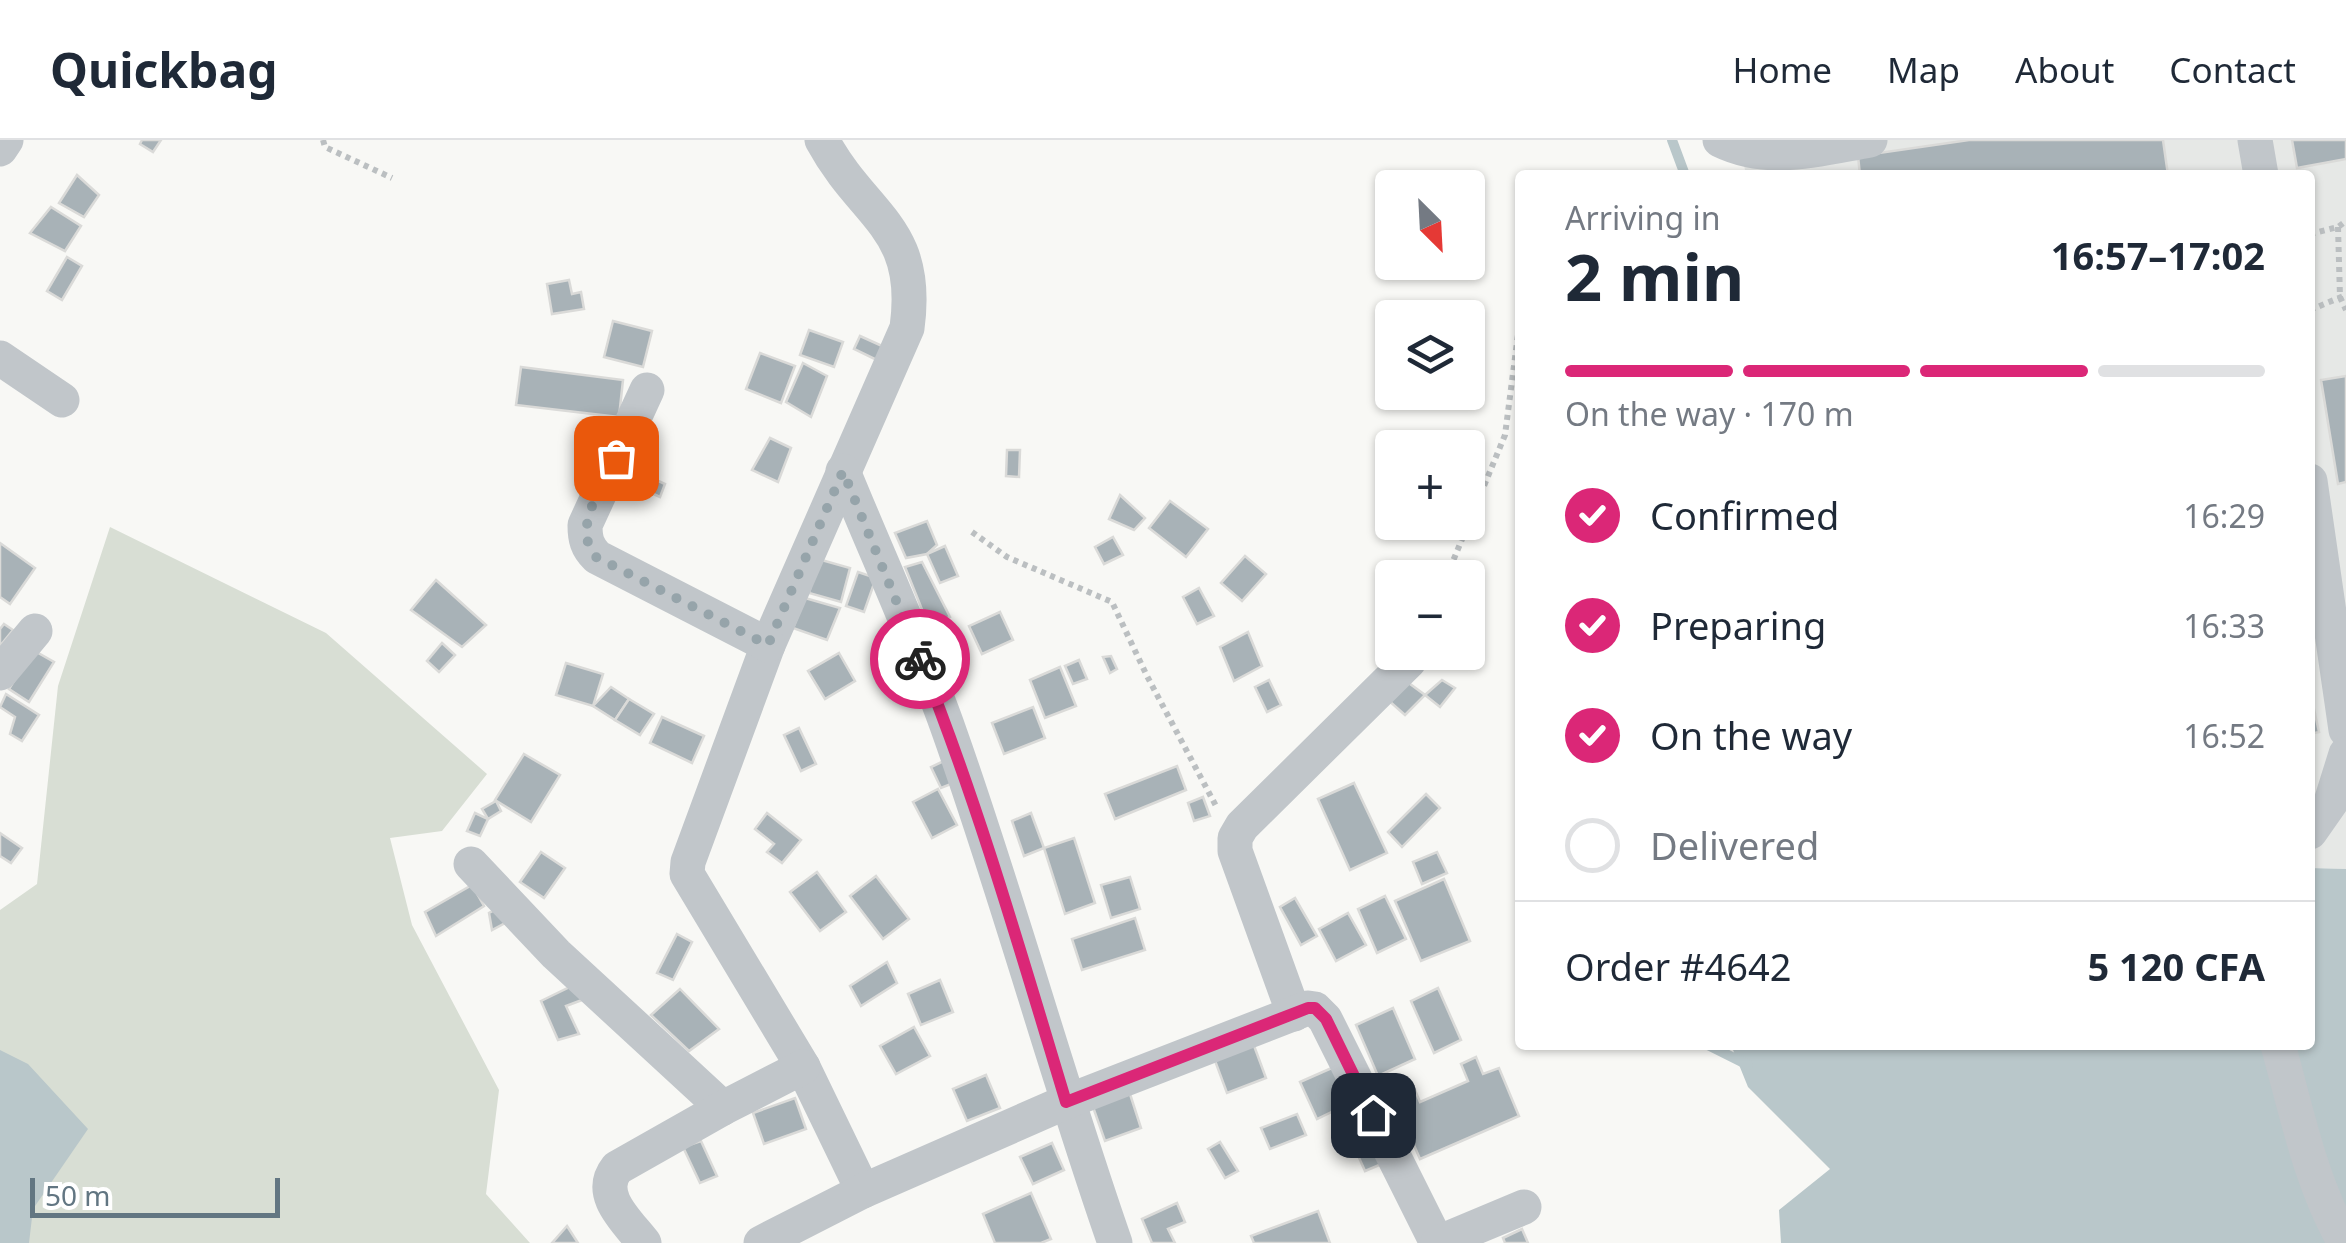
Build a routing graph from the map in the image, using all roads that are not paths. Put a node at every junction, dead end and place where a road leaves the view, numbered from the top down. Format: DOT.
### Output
graph roads {
  1 [pos="6,140"];
  2 [pos="822,140"];
  3 [pos="1720,140"];
  4 [pos="1870,140"];
  5 [pos="2255,140"];
  6 [pos="0,149"];
  7 [pos="2260,170"];
  8 [pos="0,358"];
  9 [pos="646,390"];
  10 [pos="62,400"];
  11 [pos="843,471"];
  12 [pos="2315,516"];
  13 [pos="36,631"];
  14 [pos="768,645"];
  15 [pos="1400,670"];
  16 [pos="0,673"];
  17 [pos="2346,730"];
  18 [pos="2346,754"];
  19 [pos="2315,825"];
  20 [pos="471,864"];
  21 [pos="1294,1014"];
  22 [pos="2279,1050"];
  23 [pos="803,1068"];
  24 [pos="1066,1102"];
  25 [pos="723,1108"];
  26 [pos="863,1190"];
  27 [pos="1524,1207"];
  28 [pos="644,1243"];
  29 [pos="761,1243"];
  30 [pos="1116,1243"];
  31 [pos="1437,1243"];
  32 [pos="2344,1243"];
  1 -- 6 [label="street"];
  2 -- 11 [label="street"];
  3 -- 4 [label="street"];
  5 -- 7 [label="street"];
  8 -- 10 [label="street"];
  9 -- 14 [label="street"];
  11 -- 14 [label="street"];
  11 -- 24 [label="street"];
  12 -- 17 [label="street"];
  13 -- 16 [label="street"];
  14 -- 23 [label="street"];
  15 -- 21 [label="street"];
  18 -- 19 [label="street"];
  20 -- 25 [label="street"];
  21 -- 24 [label="street"];
  21 -- 31 [label="street"];
  22 -- 32 [label="street"];
  23 -- 25 [label="street"];
  23 -- 26 [label="street"];
  24 -- 26 [label="street"];
  24 -- 30 [label="street"];
  25 -- 28 [label="street"];
  26 -- 29 [label="street"];
  27 -- 31 [label="street"];
}
